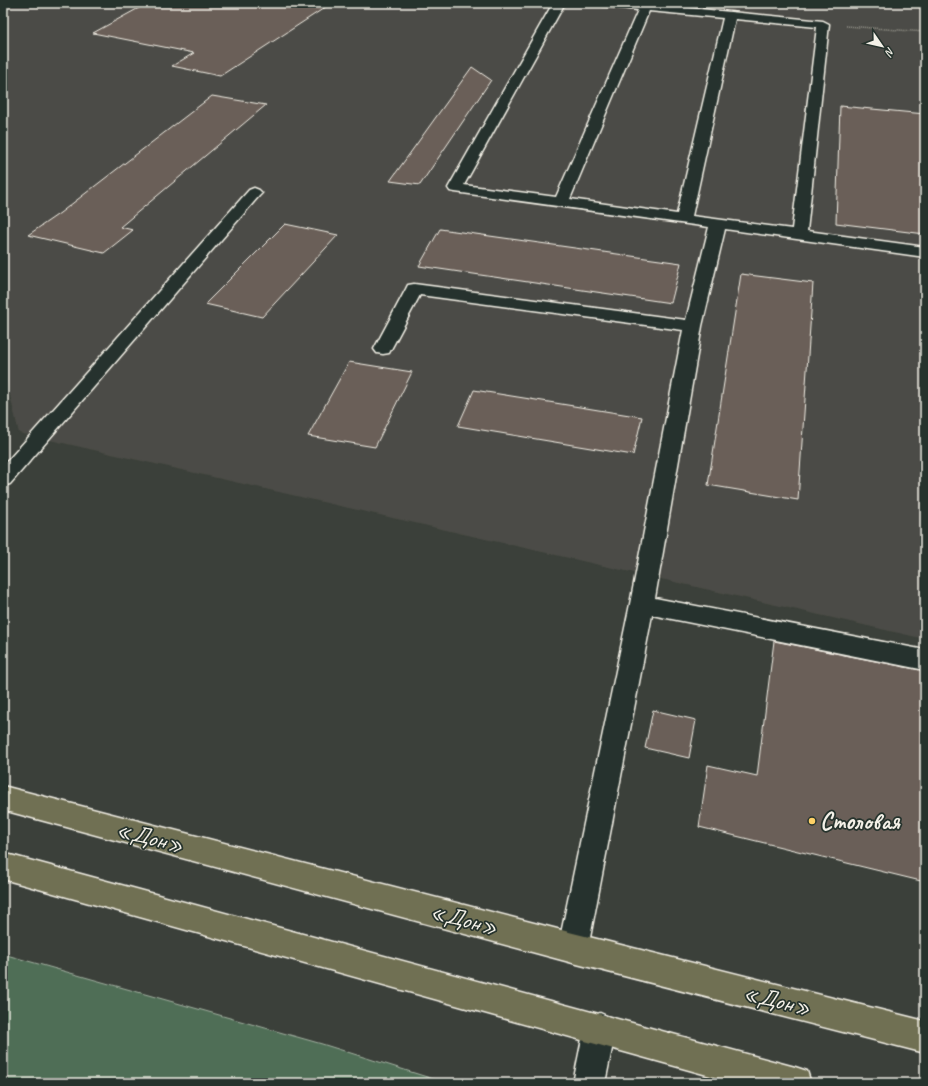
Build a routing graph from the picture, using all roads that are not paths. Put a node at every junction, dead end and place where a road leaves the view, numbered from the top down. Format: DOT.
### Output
graph roads {
  1 [pos="559,3"];
  2 [pos="603,3"];
  3 [pos="646,7"];
  4 [pos="730,14"];
  5 [pos="254,192"];
  6 [pos="561,202"];
  7 [pos="684,219"];
  8 [pos="718,224"];
  9 [pos="799,235"];
  10 [pos="925,252"];
  11 [pos="693,326"];
  12 [pos="383,349"];
  13 [pos="4,474"];
  14 [pos="642,604"];
  15 [pos="925,660"];
  16 [pos="3,798"];
  17 [pos="3,866"];
  18 [pos="573,948"];
  19 [pos="600,1029"];
  20 [pos="925,1037"];
  21 [pos="589,1083"];
  22 [pos="795,1083"];
  1 -- 6 [label="lane"];
  2 -- 3 [label="lane"];
  3 -- 4 [label="lane"];
  3 -- 6 [label="lane"];
  4 -- 7 [label="lane"];
  4 -- 9 [label="lane"];
  5 -- 13 [label="lane"];
  6 -- 7 [label="lane"];
  7 -- 8 [label="lane"];
  8 -- 9 [label="lane"];
  8 -- 11 [label="lane"];
  9 -- 10 [label="lane"];
  11 -- 12 [label="lane"];
  11 -- 14 [label="lane"];
  14 -- 15 [label="lane"];
  14 -- 18 [label="lane"];
  16 -- 18 [label="highway, «Дон»"];
  17 -- 19 [label="highway"];
  18 -- 20 [label="highway, «Дон»"];
  19 -- 21 [label="lane"];
  19 -- 22 [label="highway"];
}
